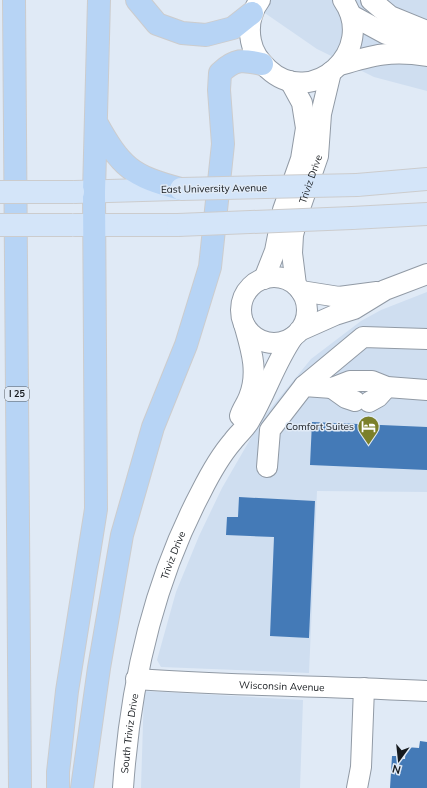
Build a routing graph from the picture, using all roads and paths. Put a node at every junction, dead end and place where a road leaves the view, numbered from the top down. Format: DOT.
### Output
graph roads {
  1 [pos="14,0"];
  2 [pos="99,0"];
  3 [pos="137,0"];
  4 [pos="371,0"];
  5 [pos="256,4"];
  6 [pos="347,7"];
  7 [pos="427,31"];
  8 [pos="427,43"];
  9 [pos="427,56"];
  10 [pos="262,64"];
  11 [pos="336,69"];
  12 [pos="290,81"];
  13 [pos="96,122"];
  14 [pos="427,179"];
  15 [pos="181,189"];
  16 [pos="0,192"];
  17 [pos="83,192"];
  18 [pos="427,214"];
  19 [pos="0,225"];
  20 [pos="94,226"];
  21 [pos="427,274"];
  22 [pos="264,279"];
  23 [pos="299,288"];
  24 [pos="385,290"];
  25 [pos="243,320"];
  26 [pos="296,334"];
  27 [pos="427,339"];
  28 [pos="304,386"];
  29 [pos="332,388"];
  30 [pos="387,388"];
  31 [pos="427,390"];
  32 [pos="233,441"];
  33 [pos="267,467"];
  34 [pos="136,679"];
  35 [pos="364,688"];
  36 [pos="427,691"];
  37 [pos="20,788"];
  38 [pos="58,788"];
  39 [pos="82,788"];
  40 [pos="124,788"];
  41 [pos="357,788"];
  1 -- 37 [label="highway, I 25"];
  2 -- 13 [label="highway"];
  3 -- 5 [label="highway"];
  4 -- 7 [label="street"];
  5 -- 10 [label="street"];
  6 -- 8 [label="street"];
  6 -- 11 [label="street, Triviz Drive"];
  9 -- 11 [label="street"];
  10 -- 12 [label="street"];
  10 -- 39 [label="highway"];
  11 -- 12 [label="street"];
  11 -- 23 [label="street, Triviz Drive"];
  12 -- 22 [label="street, Triviz Drive"];
  13 -- 15 [label="highway"];
  13 -- 17 [label="highway"];
  14 -- 15 [label="main road, East University Avenue, bridge"];
  15 -- 17 [label="main road, East University Avenue"];
  16 -- 17 [label="main road, East University Avenue, bridge"];
  17 -- 20 [label="highway"];
  18 -- 20 [label="main road, bridge"];
  19 -- 20 [label="main road, bridge"];
  20 -- 38 [label="highway"];
  21 -- 24 [label="street"];
  22 -- 23 [label="street"];
  22 -- 25 [label="street"];
  23 -- 24 [label="street"];
  23 -- 26 [label="street"];
  24 -- 26 [label="street"];
  25 -- 26 [label="street"];
  25 -- 32 [label="street, Triviz Drive"];
  26 -- 32 [label="street, Triviz Drive"];
  27 -- 28 [label="street"];
  28 -- 29 [label="street"];
  28 -- 33 [label="street"];
  29 -- 30 [label="street"];
  29 -- 30 [label="street"];
  30 -- 31 [label="street"];
  32 -- 34 [label="street, Triviz Drive"];
  34 -- 35 [label="street, Wisconsin Avenue"];
  34 -- 40 [label="street, South Triviz Drive"];
  35 -- 36 [label="street, Wisconsin Avenue"];
  35 -- 41 [label="street"];
}
